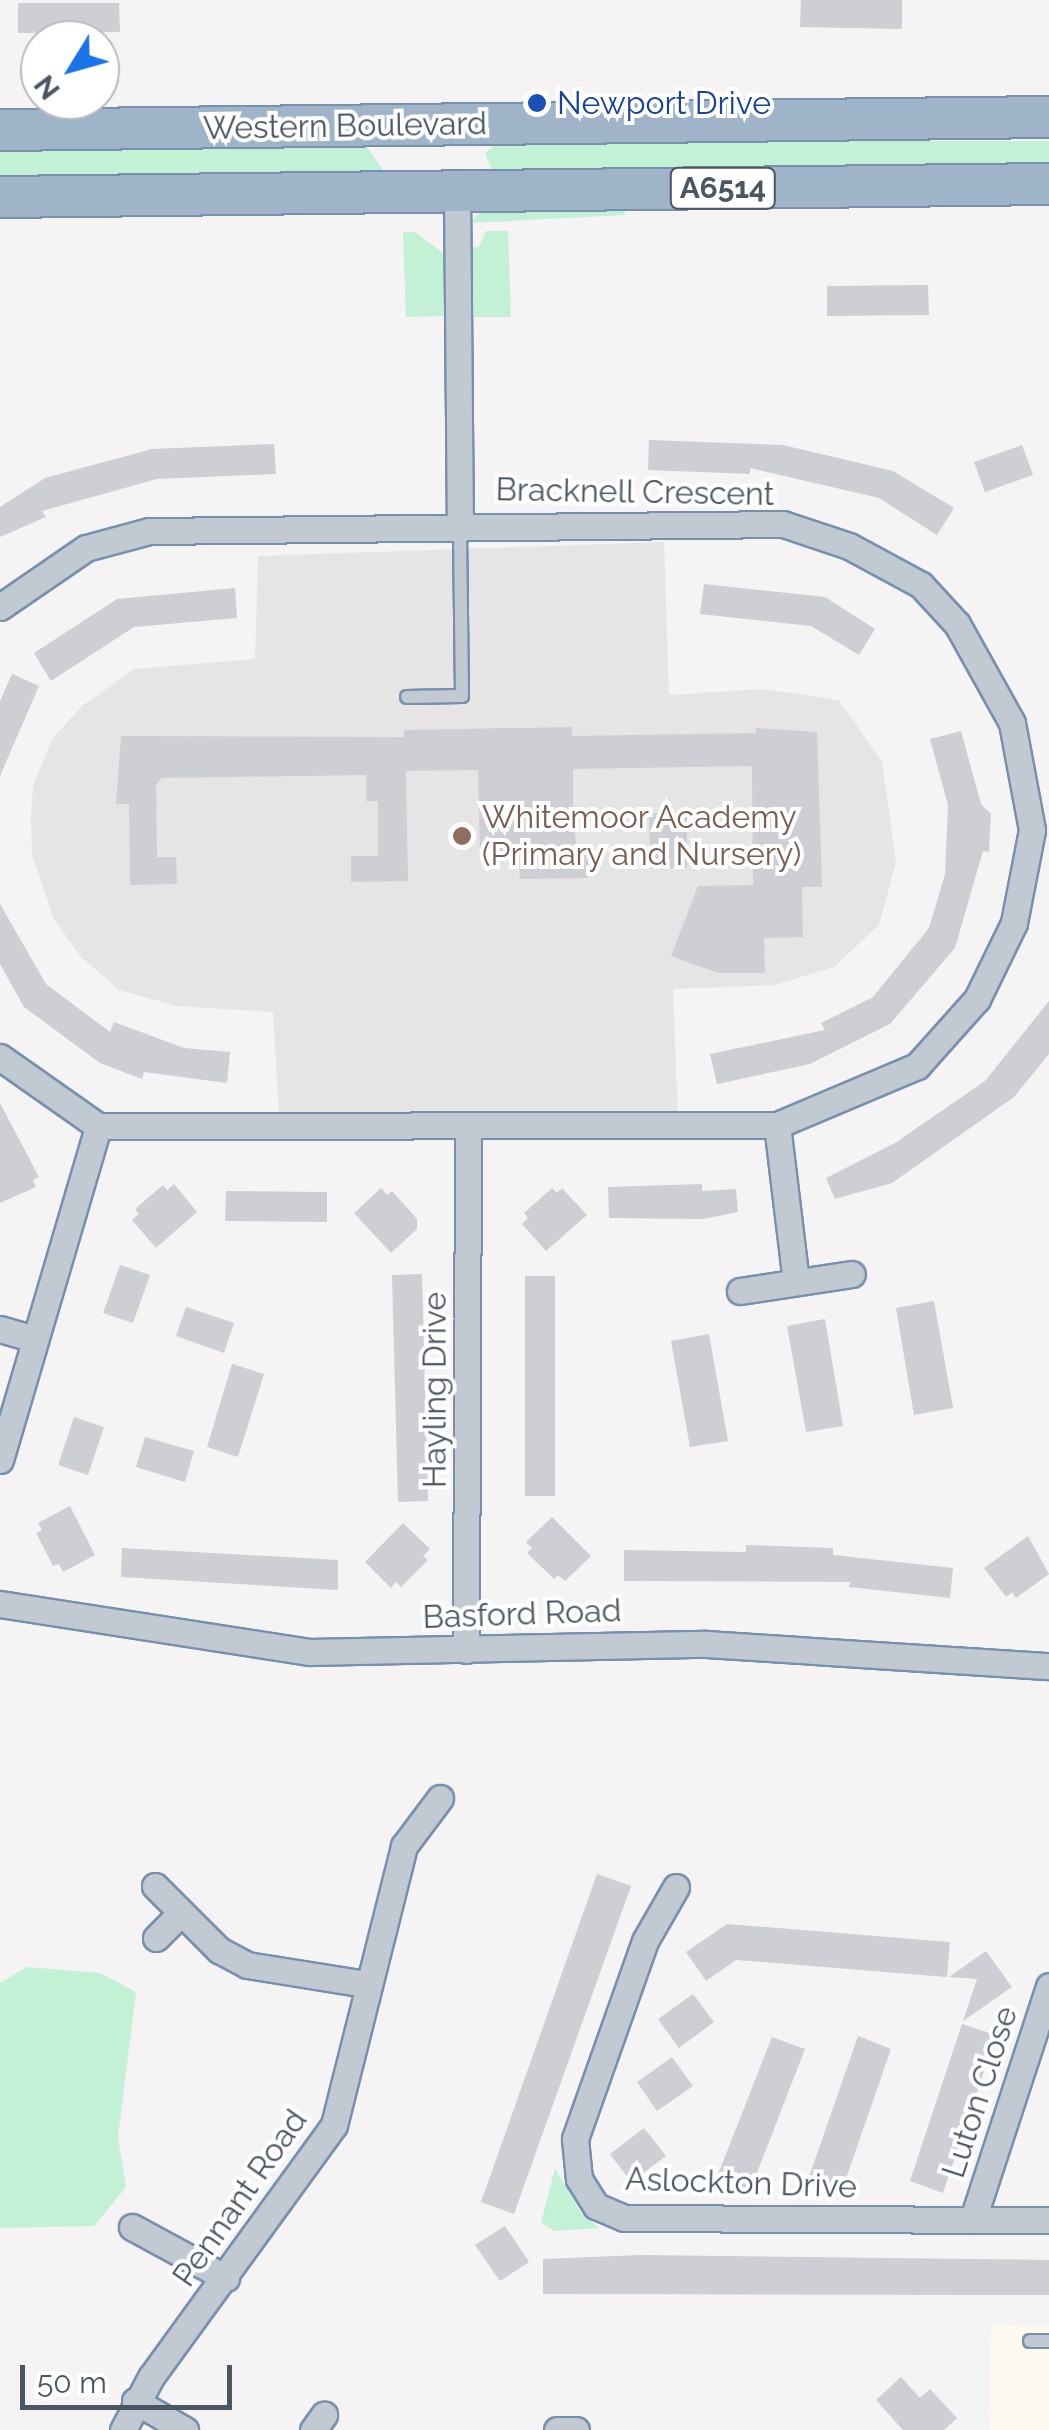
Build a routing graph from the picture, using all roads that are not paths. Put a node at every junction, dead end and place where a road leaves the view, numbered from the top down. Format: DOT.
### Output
graph roads {
  1 [pos="1049,117"];
  2 [pos="460,124"];
  3 [pos="0,130"];
  4 [pos="1049,184"];
  5 [pos="457,190"];
  6 [pos="0,197"];
  7 [pos="460,524"];
  8 [pos="0,607"];
  9 [pos="407,696"];
  10 [pos="1040,830"];
  11 [pos="0,1057"];
  12 [pos="777,1125"];
  13 [pos="98,1126"];
  14 [pos="468,1130"];
  15 [pos="852,1274"];
  16 [pos="796,1281"];
  17 [pos="740,1291"];
  18 [pos="0,1328"];
  19 [pos="34,1339"];
  20 [pos="0,1460"];
  21 [pos="0,1604"];
  22 [pos="466,1650"];
  23 [pos="1049,1666"];
  24 [pos="440,1798"];
  25 [pos="155,1886"];
  26 [pos="676,1888"];
  27 [pos="180,1914"];
  28 [pos="156,1938"];
  29 [pos="366,1984"];
  30 [pos="1049,1986"];
  31 [pos="973,2219"];
  32 [pos="1049,2220"];
  33 [pos="132,2227"];
  34 [pos="226,2278"];
  35 [pos="1030,2341"];
  36 [pos="1049,2341"];
  37 [pos="135,2401"];
  38 [pos="122,2430"];
  39 [pos="185,2430"];
  40 [pos="556,2430"];
  41 [pos="576,2430"];
  1 -- 2 [label="highway, Western Boulevard / A6514"];
  2 -- 3 [label="highway, Western Boulevard / A6514"];
  2 -- 5 [label="highway"];
  4 -- 5 [label="highway, Western Boulevard / A6514"];
  5 -- 6 [label="highway, Western Boulevard / A6514"];
  5 -- 7 [label="street"];
  7 -- 8 [label="street, Bracknell Crescent"];
  7 -- 9 [label="lane"];
  7 -- 10 [label="street, Bracknell Crescent"];
  10 -- 12 [label="street, Bracknell Crescent"];
  11 -- 13 [label="street"];
  12 -- 14 [label="street, Bracknell Crescent"];
  12 -- 16 [label="street"];
  13 -- 14 [label="street, Bracknell Crescent"];
  13 -- 19 [label="street"];
  14 -- 22 [label="street, Hayling Drive"];
  15 -- 16 [label="street"];
  16 -- 17 [label="street"];
  18 -- 19 [label="street"];
  19 -- 20 [label="street"];
  21 -- 22 [label="street, Basford Road"];
  22 -- 23 [label="street, Basford Road"];
  24 -- 29 [label="street, Pennant Road"];
  25 -- 27 [label="street"];
  26 -- 31 [label="street, Aslockton Drive"];
  27 -- 28 [label="street"];
  27 -- 29 [label="street"];
  29 -- 34 [label="street, Pennant Road"];
  30 -- 31 [label="street, Luton Close"];
  31 -- 32 [label="street, Aslockton Drive"];
  33 -- 34 [label="street"];
  34 -- 37 [label="street, Pennant Road"];
  35 -- 36 [label="lane"];
  37 -- 38 [label="street, Pennant Road"];
  37 -- 39 [label="street"];
  40 -- 41 [label="street"];
}
